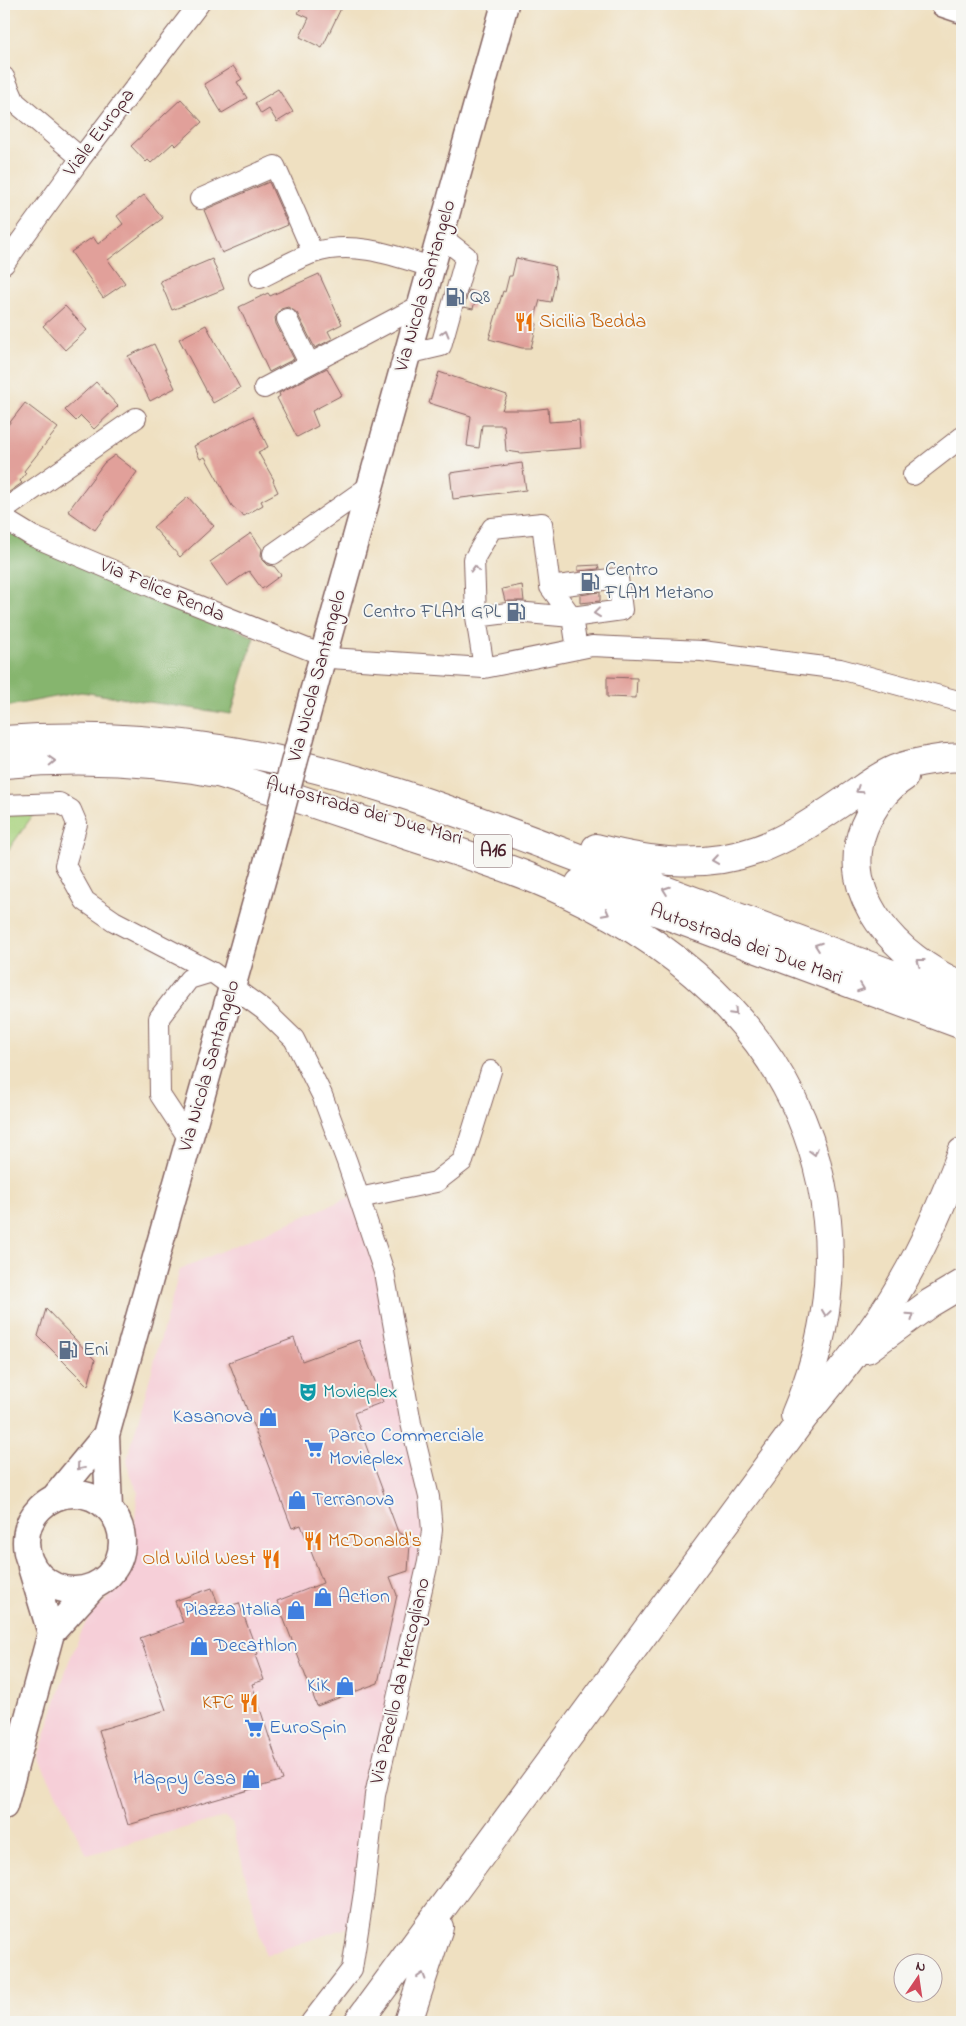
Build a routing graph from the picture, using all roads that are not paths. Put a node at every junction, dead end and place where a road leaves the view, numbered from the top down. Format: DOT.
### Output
graph roads {
  1 [pos="199,4"];
  2 [pos="944,4"];
  3 [pos="505,5"];
  4 [pos="962,10"];
  5 [pos="4,77"];
  6 [pos="81,158"];
  7 [pos="200,199"];
  8 [pos="440,236"];
  9 [pos="313,253"];
  10 [pos="4,264"];
  11 [pos="431,266"];
  12 [pos="260,278"];
  13 [pos="421,305"];
  14 [pos="288,319"];
  15 [pos="407,354"];
  16 [pos="309,363"];
  17 [pos="264,388"];
  18 [pos="136,418"];
  19 [pos="962,437"];
  20 [pos="913,474"];
  21 [pos="370,485"];
  22 [pos="4,510"];
  23 [pos="4,519"];
  24 [pos="273,554"];
  25 [pos="550,587"];
  26 [pos="572,616"];
  27 [pos="476,617"];
  28 [pos="576,649"];
  29 [pos="321,663"];
  30 [pos="484,668"];
  31 [pos="962,702"];
  32 [pos="67,737"];
  33 [pos="4,740"];
  34 [pos="949,759"];
  35 [pos="4,764"];
  36 [pos="215,772"];
  37 [pos="4,805"];
  38 [pos="222,979"];
  39 [pos="962,986"];
  40 [pos="962,1000"];
  41 [pos="962,1025"];
  42 [pos="491,1071"];
  43 [pos="189,1139"];
  44 [pos="962,1152"];
  45 [pos="359,1198"];
  46 [pos="962,1284"];
  47 [pos="845,1367"];
  48 [pos="106,1435"];
  49 [pos="773,1459"];
  50 [pos="54,1498"];
  51 [pos="109,1509"];
  52 [pos="30,1563"];
  53 [pos="93,1587"];
  54 [pos="51,1633"];
  55 [pos="4,1806"];
  56 [pos="459,1886"];
  57 [pos="416,1944"];
  58 [pos="311,2022"];
  59 [pos="358,2022"];
  60 [pos="380,2022"];
  61 [pos="408,2022"];
  1 -- 6 [label="street, Viale Europa"];
  2 -- 4 [label="main road"];
  3 -- 8 [label="main road, Via Nicola Santangelo"];
  5 -- 6 [label="street"];
  6 -- 10 [label="street, Viale Europa"];
  7 -- 9 [label="street"];
  8 -- 11 [label="main road, Via Nicola Santangelo"];
  15 -- 8 [label="street, one-way"];
  9 -- 11 [label="street"];
  9 -- 12 [label="street"];
  11 -- 13 [label="main road, Via Nicola Santangelo"];
  13 -- 15 [label="main road, Via Nicola Santangelo"];
  13 -- 16 [label="street"];
  14 -- 16 [label="street"];
  15 -- 21 [label="main road, Via Nicola Santangelo"];
  16 -- 17 [label="street"];
  18 -- 22 [label="street"];
  19 -- 20 [label="street"];
  21 -- 24 [label="street"];
  21 -- 29 [label="main road, Via Nicola Santangelo"];
  23 -- 29 [label="street, Via Felice Renda"];
  25 -- 26 [label="street"];
  25 -- 26 [label="street, one-way"];
  27 -- 25 [label="street, one-way"];
  26 -- 27 [label="street"];
  26 -- 28 [label="street"];
  27 -- 30 [label="street"];
  28 -- 30 [label="street, Via Felice Renda"];
  28 -- 31 [label="street, Via Felice Renda"];
  29 -- 30 [label="street, Via Felice Renda"];
  29 -- 38 [label="main road, Via Nicola Santangelo, bridge"];
  32 -- 33 [label="highway, Autostrada dei Due Mari / A16"];
  34 -- 32 [label="highway, one-way"];
  40 -- 32 [label="highway, Autostrada dei Due Mari / A16, one-way"];
  39 -- 34 [label="highway, one-way"];
  35 -- 36 [label="highway, Autostrada dei Due Mari / A16, one-way"];
  36 -- 41 [label="highway, Autostrada dei Due Mari / A16, one-way"];
  36 -- 49 [label="highway, one-way"];
  37 -- 38 [label="street, Via Pacello da Mercogliano"];
  38 -- 43 [label="main road, Via Nicola Santangelo"];
  38 -- 43 [label="street"];
  38 -- 45 [label="street, Via Pacello da Mercogliano"];
  42 -- 45 [label="street"];
  43 -- 48 [label="main road, Via Nicola Santangelo"];
  44 -- 47 [label="highway"];
  45 -- 58 [label="street, Via Pacello da Mercogliano"];
  47 -- 46 [label="highway, one-way"];
  47 -- 49 [label="highway"];
  48 -- 50 [label="main road, Via Nicola Santangelo, one-way"];
  48 -- 51 [label="main road, Via Nicola Santangelo"];
  49 -- 56 [label="highway"];
  50 -- 51 [label="main road"];
  50 -- 52 [label="main road, Via Nicola Santangelo"];
  51 -- 53 [label="main road, Via Nicola Santangelo"];
  52 -- 53 [label="main road"];
  52 -- 54 [label="main road, Via Nicola Santangelo"];
  53 -- 54 [label="main road, Via Nicola Santangelo"];
  54 -- 55 [label="main road, Via Nicola Santangelo"];
  56 -- 57 [label="highway"];
  61 -- 56 [label="highway, one-way"];
  57 -- 59 [label="highway"];
  57 -- 60 [label="highway"];
}
